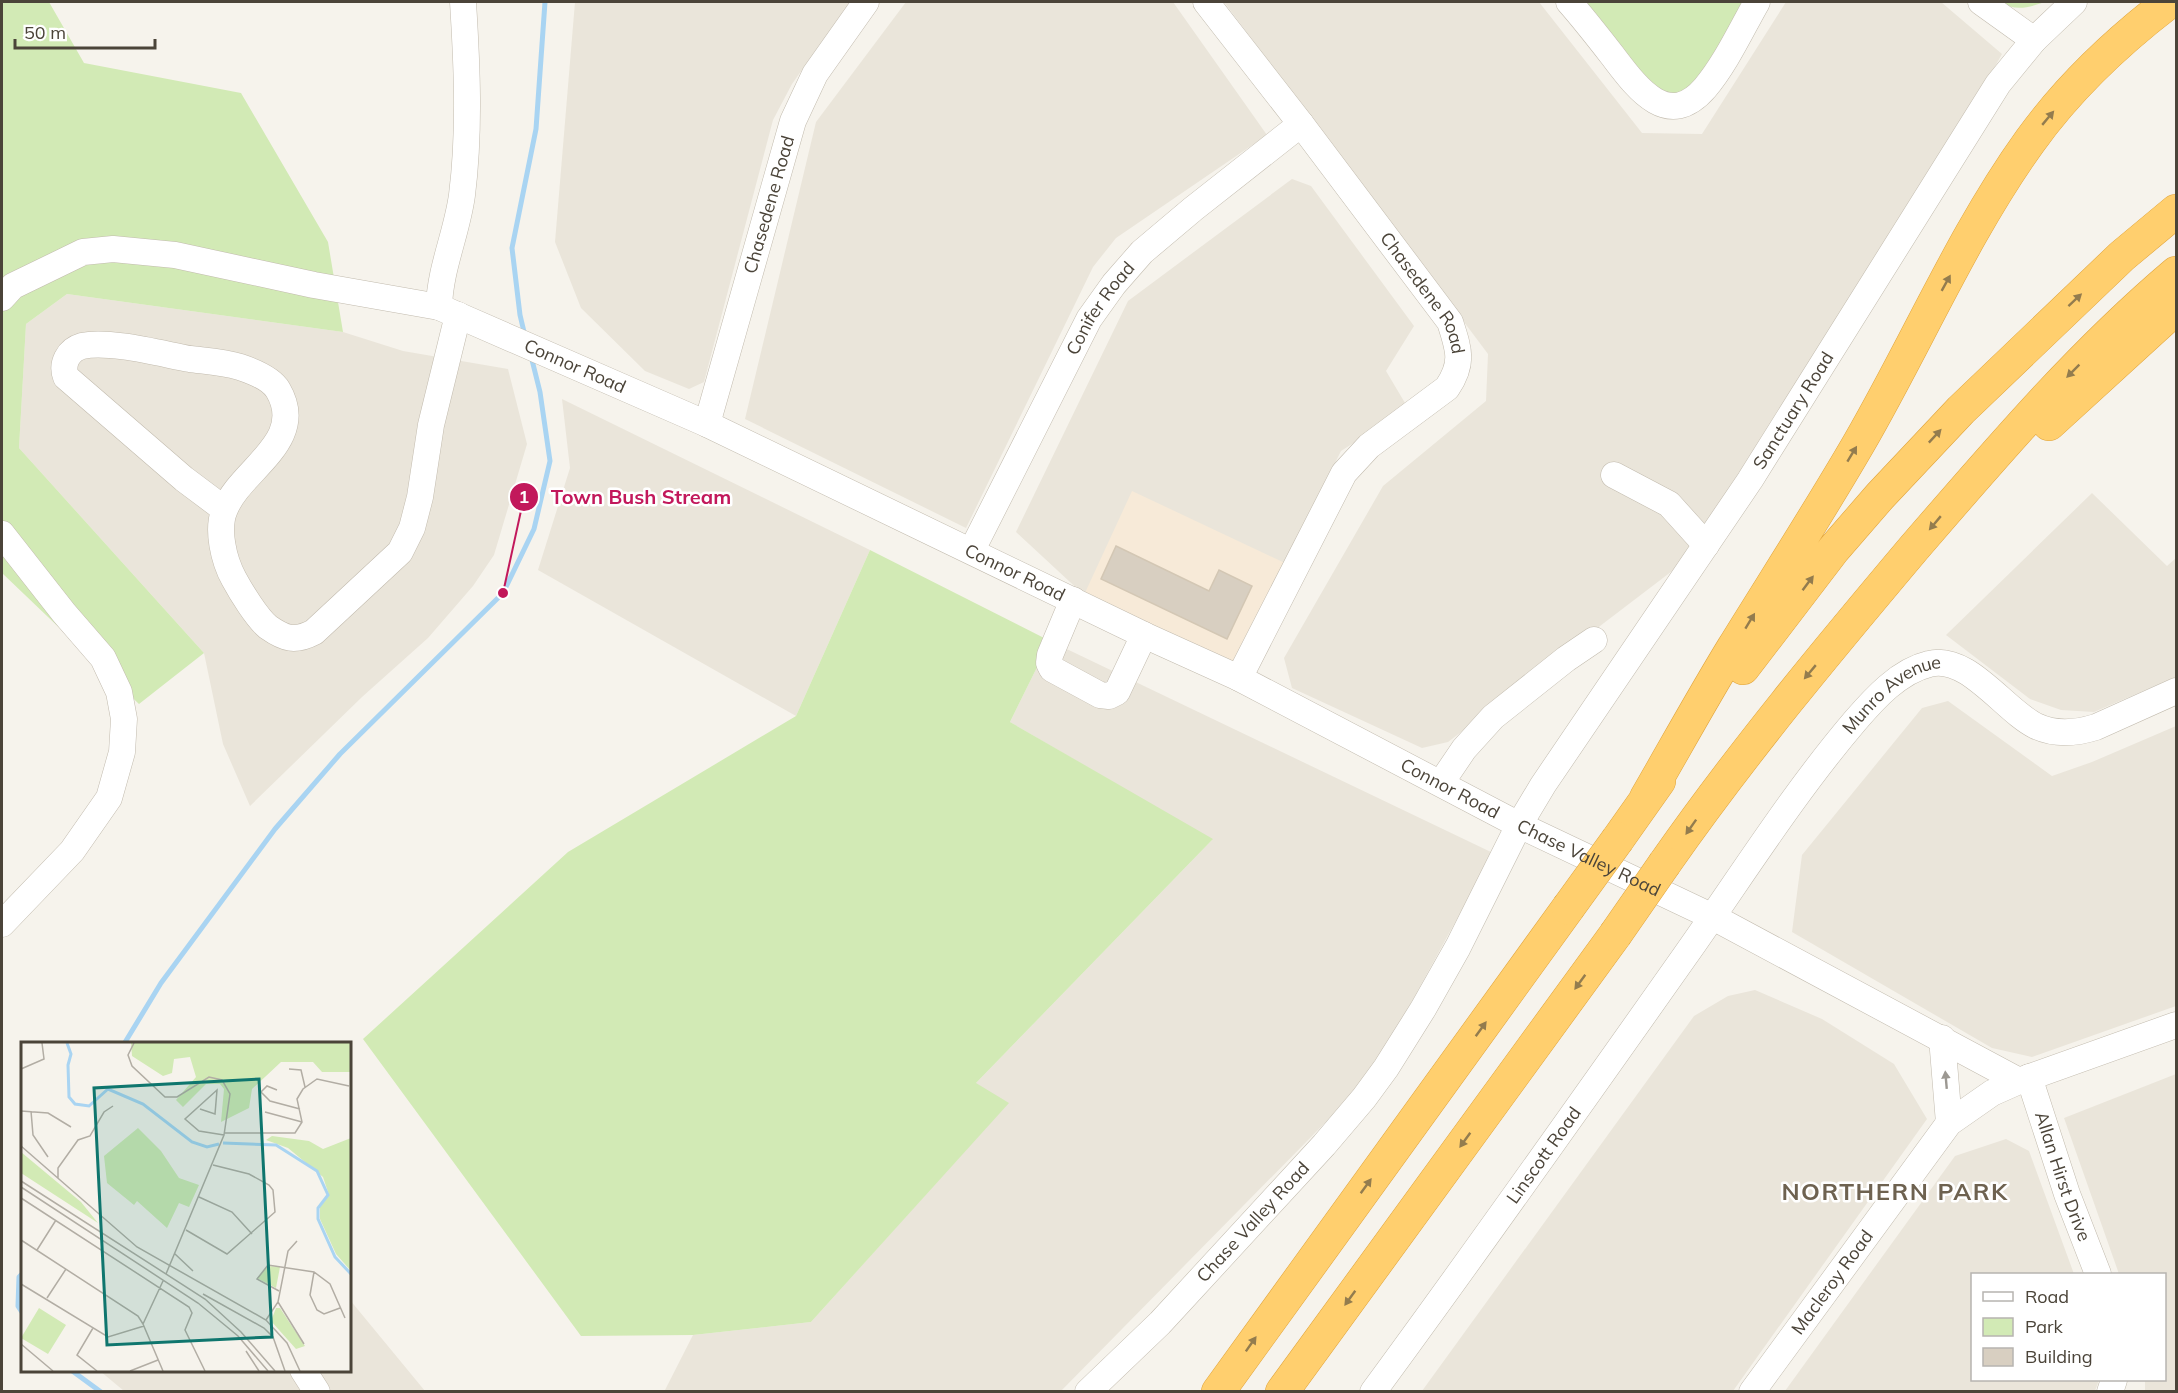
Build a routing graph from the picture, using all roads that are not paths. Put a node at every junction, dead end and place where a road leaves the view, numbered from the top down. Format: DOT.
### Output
graph roads {
  1 [pos="463,2"];
  2 [pos="866,2"];
  3 [pos="1206,2"];
  4 [pos="1569,2"];
  5 [pos="1757,2"];
  6 [pos="1981,2"];
  7 [pos="2074,2"];
  8 [pos="2169,2"];
  9 [pos="2034,40"];
  10 [pos="1301,124"];
  11 [pos="2176,211"];
  12 [pos="2176,273"];
  13 [pos="2,298"];
  14 [pos="2176,308"];
  15 [pos="449,311"];
  16 [pos="707,424"];
  17 [pos="1614,476"];
  18 [pos="1973,479"];
  19 [pos="224,509"];
  20 [pos="2,534"];
  21 [pos="1706,545"];
  22 [pos="972,550"];
  23 [pos="1074,600"];
  24 [pos="1144,635"];
  25 [pos="1594,640"];
  26 [pos="1239,678"];
  27 [pos="2176,691"];
  28 [pos="1441,783"];
  29 [pos="1646,798"];
  30 [pos="1519,825"];
  31 [pos="1713,917"];
  32 [pos="2,924"];
  33 [pos="2176,1025"];
  34 [pos="1942,1038"];
  35 [pos="2024,1079"];
  36 [pos="1949,1123"];
  37 [pos="2097,1273"];
  38 [pos="304,1372"];
  39 [pos="317,1392"];
  40 [pos="1088,1392"];
  41 [pos="1218,1392"];
  42 [pos="1282,1392"];
  43 [pos="1373,1392"];
  44 [pos="1752,1392"];
  1 -- 15 [label="street"];
  2 -- 16 [label="street, Chasedene Road"];
  3 -- 10 [label="street, Chasedene Road"];
  4 -- 5 [label="street"];
  6 -- 9 [label="street"];
  7 -- 9 [label="street, Sanctuary Road"];
  29 -- 8 [label="highway, one-way"];
  9 -- 21 [label="street, Sanctuary Road"];
  10 -- 22 [label="street, Conifer Road"];
  10 -- 26 [label="street, Chasedene Road"];
  29 -- 11 [label="highway, one-way"];
  12 -- 18 [label="highway, one-way"];
  13 -- 15 [label="street, Connor Road"];
  14 -- 18 [label="highway"];
  15 -- 16 [label="street, Connor Road"];
  15 -- 19 [label="street"];
  16 -- 22 [label="street, Connor Road"];
  17 -- 21 [label="street"];
  18 -- 42 [label="highway, one-way, bridge"];
  19 -- 19 [label="street"];
  20 -- 32 [label="street"];
  21 -- 30 [label="street, Sanctuary Road"];
  22 -- 23 [label="street, Connor Road"];
  23 -- 24 [label="street, Connor Road"];
  23 -- 24 [label="street"];
  24 -- 26 [label="street, Connor Road"];
  25 -- 28 [label="street"];
  26 -- 28 [label="street, Connor Road"];
  27 -- 31 [label="street, Munro Avenue"];
  28 -- 30 [label="street, Connor Road"];
  41 -- 29 [label="highway, one-way, bridge"];
  30 -- 31 [label="street, Chase Valley Road"];
  30 -- 40 [label="street, Chase Valley Road"];
  31 -- 34 [label="street, Chase Valley Road"];
  31 -- 43 [label="street, Linscott Road"];
  33 -- 35 [label="street"];
  34 -- 35 [label="street, Chase Valley Road"];
  36 -- 34 [label="street, one-way"];
  35 -- 36 [label="street, Macleroy Road"];
  35 -- 37 [label="street, Allan Hirst Drive"];
  36 -- 44 [label="street, Macleroy Road"];
  38 -- 39 [label="street"];
}
